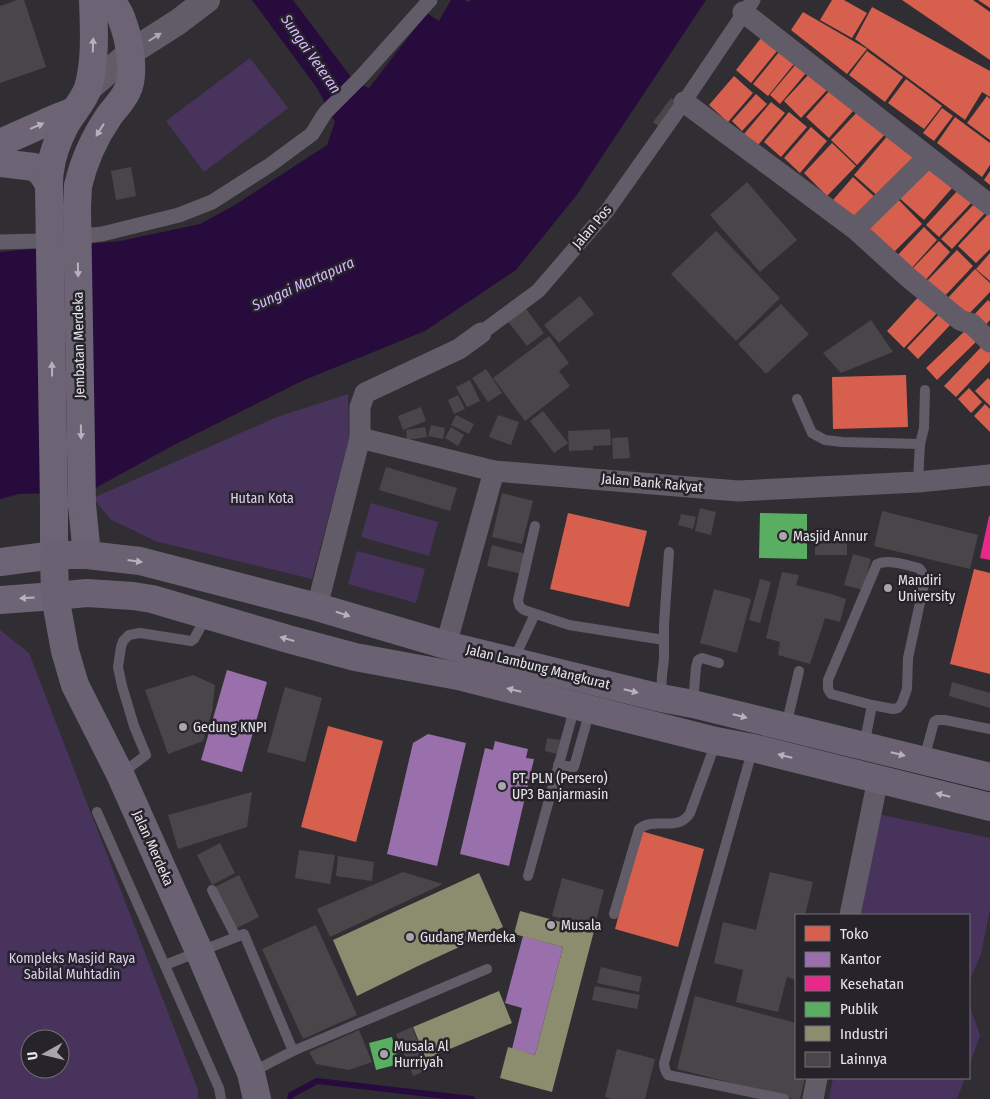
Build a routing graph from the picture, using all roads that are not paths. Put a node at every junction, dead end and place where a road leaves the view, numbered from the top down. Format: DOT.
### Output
graph roads {
  1 [pos="93,0"];
  2 [pos="111,0"];
  3 [pos="207,0"];
  4 [pos="430,0"];
  5 [pos="748,6"];
  6 [pos="131,52"];
  7 [pos="81,101"];
  8 [pos="684,102"];
  9 [pos="0,143"];
  10 [pos="928,157"];
  11 [pos="0,163"];
  12 [pos="49,185"];
  13 [pos="990,205"];
  14 [pos="855,228"];
  15 [pos="0,242"];
  16 [pos="481,333"];
  17 [pos="990,342"];
  18 [pos="926,390"];
  19 [pos="797,400"];
  20 [pos="360,438"];
  21 [pos="920,444"];
  22 [pos="494,471"];
  23 [pos="990,475"];
  24 [pos="918,482"];
  25 [pos="535,526"];
  26 [pos="669,552"];
  27 [pos="54,555"];
  28 [pos="86,555"];
  29 [pos="0,562"];
  30 [pos="87,594"];
  31 [pos="55,596"];
  32 [pos="0,600"];
  33 [pos="317,607"];
  34 [pos="535,614"];
  35 [pos="207,615"];
  36 [pos="664,640"];
  37 [pos="446,645"];
  38 [pos="65,651"];
  39 [pos="512,661"];
  40 [pos="719,663"];
  41 [pos="800,671"];
  42 [pos="567,674"];
  43 [pos="661,698"];
  44 [pos="693,704"];
  45 [pos="576,705"];
  46 [pos="872,705"];
  47 [pos="785,727"];
  48 [pos="990,729"];
  49 [pos="686,733"];
  50 [pos="716,741"];
  51 [pos="864,746"];
  52 [pos="753,748"];
  53 [pos="924,760"];
  54 [pos="558,765"];
  55 [pos="131,766"];
  56 [pos="990,777"];
  57 [pos="878,779"];
  58 [pos="990,807"];
  59 [pos="97,812"];
  60 [pos="528,876"];
  61 [pos="212,890"];
  62 [pos="614,914"];
  63 [pos="850,914"];
  64 [pos="236,937"];
  65 [pos="199,951"];
  66 [pos="166,965"];
  67 [pos="487,969"];
  68 [pos="293,1051"];
  69 [pos="268,1064"];
  70 [pos="817,1079"];
  71 [pos="221,1099"];
  72 [pos="257,1099"];
  73 [pos="784,1099"];
  74 [pos="813,1099"];
  7 -- 1 [label="main road, Jembatan Merdeka, one-way"];
  2 -- 6 [label="main road, Jembatan Merdeka"];
  6 -- 3 [label="street, one-way"];
  4 -- 15 [label="street"];
  5 -- 8 [label="street, Jalan Pos"];
  5 -- 10 [label="street"];
  6 -- 7 [label="street"];
  6 -- 28 [label="main road, Jembatan Merdeka, one-way, bridge"];
  9 -- 7 [label="main road, one-way"];
  7 -- 12 [label="main road, Jembatan Merdeka"];
  8 -- 14 [label="street"];
  8 -- 16 [label="street, Jalan Pos"];
  10 -- 13 [label="street"];
  10 -- 14 [label="street"];
  11 -- 12 [label="main road"];
  27 -- 12 [label="main road, Jembatan Merdeka, one-way, bridge"];
  14 -- 17 [label="street"];
  16 -- 20 [label="street"];
  18 -- 21 [label="lane"];
  19 -- 21 [label="lane"];
  20 -- 22 [label="street, Jalan Bank Rakyat"];
  20 -- 33 [label="street"];
  21 -- 24 [label="lane"];
  22 -- 24 [label="street, Jalan Bank Rakyat"];
  22 -- 37 [label="street"];
  23 -- 24 [label="street, Jalan Bank Rakyat"];
  25 -- 34 [label="lane"];
  26 -- 36 [label="lane"];
  27 -- 28 [label="highway, Jalan Lambung Mangkurat"];
  27 -- 29 [label="main road"];
  27 -- 31 [label="highway, Jalan Merdeka"];
  28 -- 30 [label="highway"];
  28 -- 33 [label="highway, Jalan Lambung Mangkurat, one-way"];
  30 -- 31 [label="highway, Jalan Lambung Mangkurat"];
  30 -- 35 [label="highway, Jalan Lambung Mangkurat"];
  30 -- 38 [label="highway"];
  31 -- 32 [label="main road, one-way"];
  31 -- 38 [label="highway, Jalan Merdeka"];
  33 -- 37 [label="highway, Jalan Lambung Mangkurat, one-way"];
  34 -- 36 [label="lane"];
  34 -- 39 [label="lane"];
  45 -- 35 [label="highway, Jalan Lambung Mangkurat, one-way"];
  35 -- 55 [label="lane"];
  36 -- 43 [label="lane"];
  37 -- 39 [label="highway, Jalan Lambung Mangkurat"];
  38 -- 55 [label="highway, Jalan Merdeka"];
  39 -- 42 [label="highway, Jalan Lambung Mangkurat"];
  40 -- 44 [label="lane"];
  41 -- 47 [label="lane"];
  42 -- 43 [label="highway, Jalan Lambung Mangkurat, one-way"];
  42 -- 45 [label="highway"];
  43 -- 44 [label="highway, Jalan Lambung Mangkurat"];
  44 -- 47 [label="highway, Jalan Lambung Mangkurat, one-way"];
  44 -- 49 [label="highway"];
  45 -- 49 [label="highway, Jalan Lambung Mangkurat"];
  45 -- 54 [label="lane"];
  45 -- 54 [label="lane"];
  46 -- 46 [label="lane"];
  46 -- 51 [label="lane"];
  47 -- 51 [label="highway, Jalan Lambung Mangkurat"];
  48 -- 53 [label="lane"];
  49 -- 50 [label="highway, Jalan Lambung Mangkurat"];
  50 -- 52 [label="highway, Jalan Lambung Mangkurat"];
  50 -- 62 [label="lane"];
  51 -- 53 [label="highway, Jalan Lambung Mangkurat, one-way"];
  57 -- 52 [label="highway, Jalan Lambung Mangkurat, one-way"];
  52 -- 73 [label="lane"];
  53 -- 56 [label="highway, Jalan Lambung Mangkurat"];
  54 -- 60 [label="lane"];
  55 -- 65 [label="highway, Jalan Merdeka"];
  58 -- 57 [label="highway, Jalan Lambung Mangkurat, one-way"];
  57 -- 63 [label="street"];
  59 -- 66 [label="lane"];
  61 -- 64 [label="lane"];
  64 -- 65 [label="lane"];
  64 -- 68 [label="lane"];
  65 -- 66 [label="lane"];
  65 -- 69 [label="highway, Jalan Merdeka"];
  66 -- 71 [label="lane"];
  67 -- 68 [label="lane"];
  68 -- 69 [label="lane"];
  69 -- 72 [label="highway, Jalan Merdeka"];
  70 -- 74 [label="street"];
}
